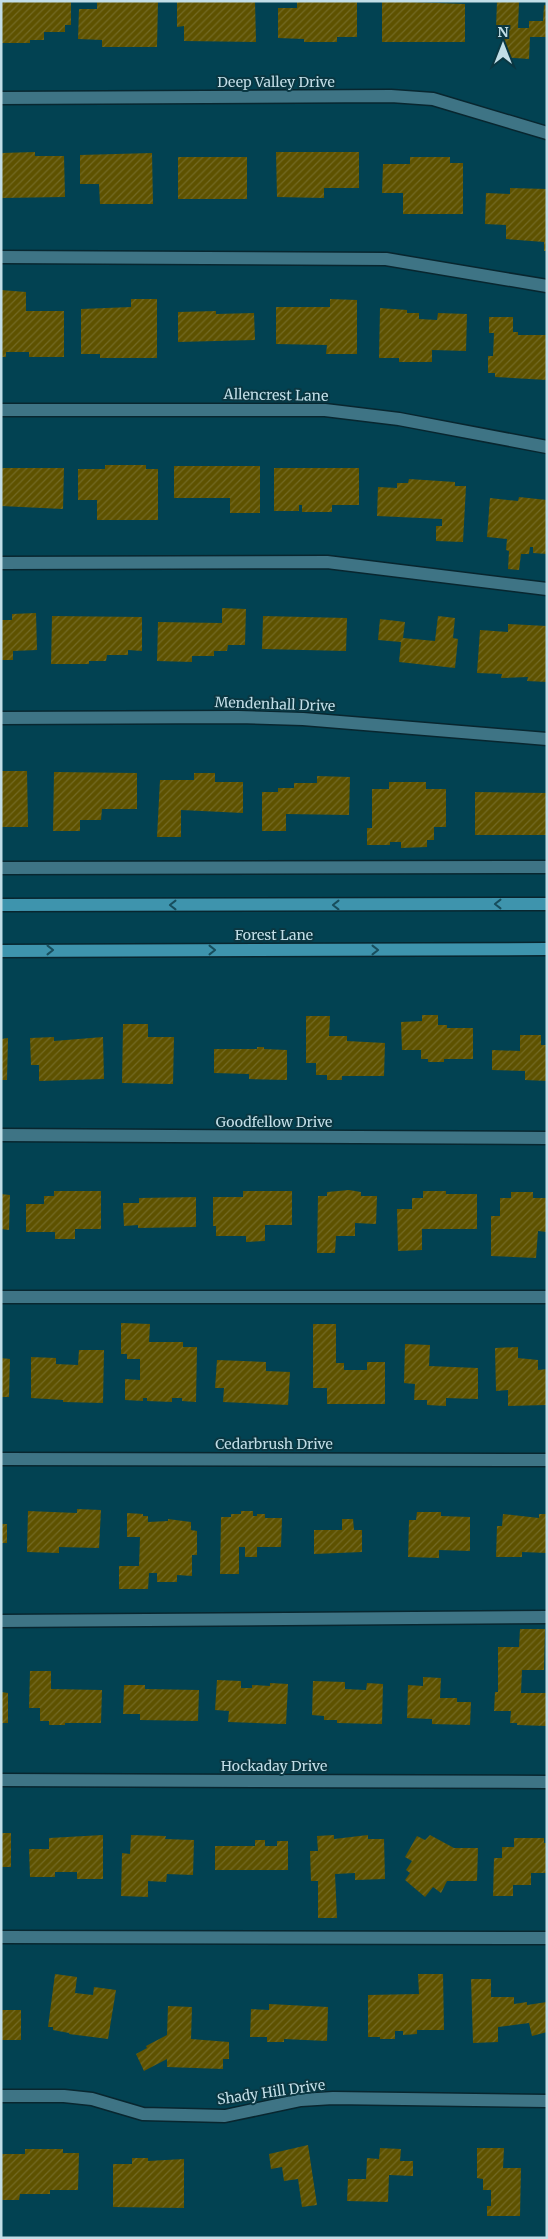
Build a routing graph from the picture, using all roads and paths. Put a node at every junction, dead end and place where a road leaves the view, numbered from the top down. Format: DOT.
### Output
graph roads {
  1 [pos="1,98"];
  2 [pos="547,132"];
  3 [pos="1,257"];
  4 [pos="547,286"];
  5 [pos="1,410"];
  6 [pos="547,446"];
  7 [pos="1,563"];
  8 [pos="547,589"];
  9 [pos="1,718"];
  10 [pos="547,739"];
  11 [pos="547,867"];
  12 [pos="1,868"];
  13 [pos="547,904"];
  14 [pos="1,905"];
  15 [pos="547,949"];
  16 [pos="1,950"];
  17 [pos="1,1136"];
  18 [pos="547,1138"];
  19 [pos="1,1297"];
  20 [pos="547,1297"];
  21 [pos="1,1459"];
  22 [pos="547,1460"];
  23 [pos="547,1617"];
  24 [pos="1,1621"];
  25 [pos="1,1780"];
  26 [pos="547,1782"];
  27 [pos="1,1937"];
  28 [pos="547,1938"];
  29 [pos="1,2096"];
  30 [pos="547,2101"];
  1 -- 2 [label="street, Deep Valley Drive"];
  3 -- 4 [label="street"];
  5 -- 6 [label="street, Allencrest Lane"];
  7 -- 8 [label="street"];
  9 -- 10 [label="street, Mendenhall Drive"];
  11 -- 12 [label="street"];
  13 -- 14 [label="main road, one-way"];
  16 -- 15 [label="main road, Forest Lane, one-way"];
  17 -- 18 [label="street, Goodfellow Drive"];
  19 -- 20 [label="street"];
  21 -- 22 [label="street, Cedarbrush Drive"];
  23 -- 24 [label="street"];
  25 -- 26 [label="street, Hockaday Drive"];
  27 -- 28 [label="street"];
  29 -- 30 [label="street, Shady Hill Drive"];
}
